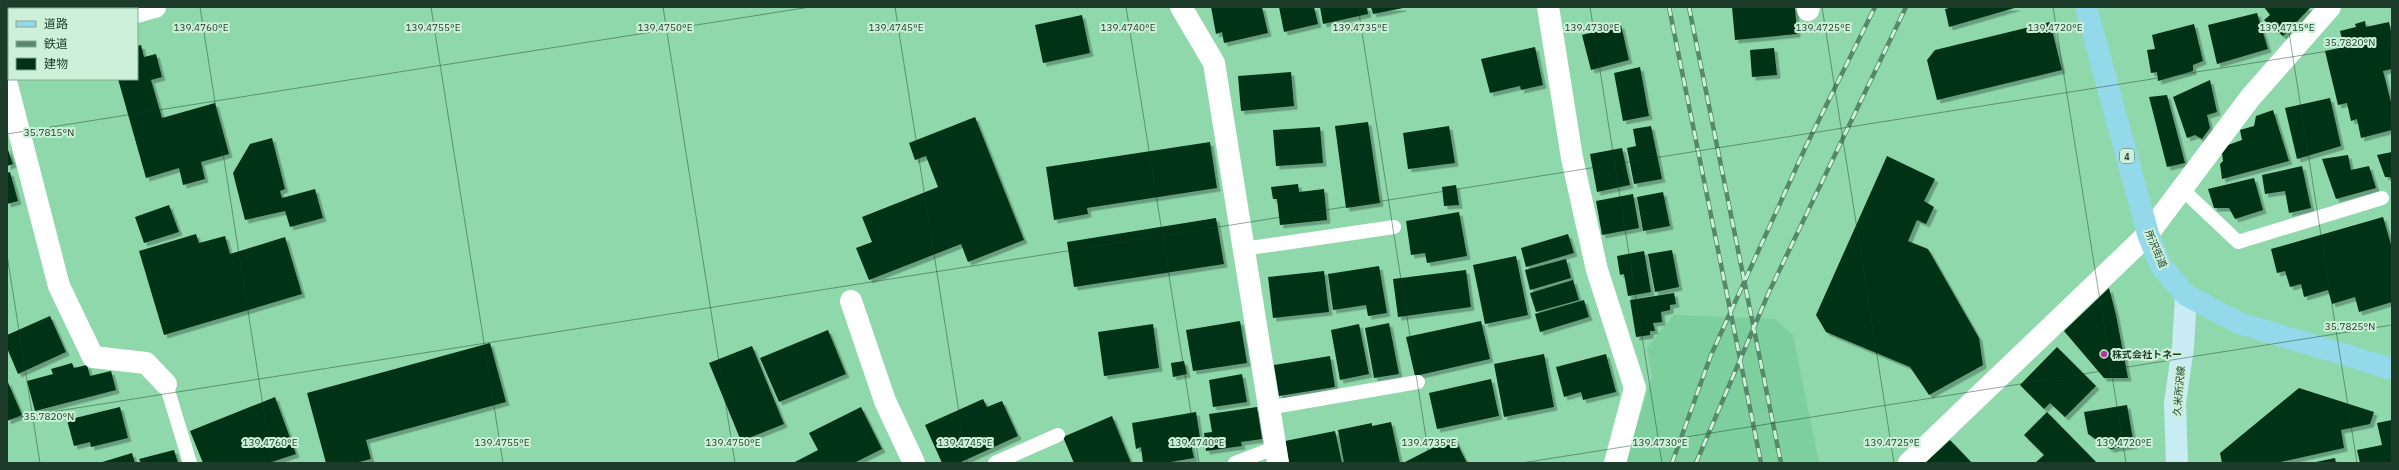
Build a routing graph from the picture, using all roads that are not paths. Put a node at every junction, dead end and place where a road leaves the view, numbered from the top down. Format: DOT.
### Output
graph roads {
  1 [pos="154,7"];
  2 [pos="1181,7"];
  3 [pos="1548,7"];
  4 [pos="2086,7"];
  5 [pos="2330,7"];
  6 [pos="138,12"];
  7 [pos="7,85"];
  8 [pos="2182,189"];
  9 [pos="2382,198"];
  10 [pos="1394,227"];
  11 [pos="2148,234"];
  12 [pos="1243,249"];
  13 [pos="2186,295"];
  14 [pos="851,301"];
  15 [pos="2392,369"];
  16 [pos="1418,382"];
  17 [pos="166,384"];
  18 [pos="1268,408"];
  19 [pos="1058,435"];
  20 [pos="1276,455"];
  21 [pos="190,463"];
  22 [pos="914,463"];
  23 [pos="996,463"];
  24 [pos="1235,463"];
  25 [pos="1615,463"];
  26 [pos="1909,463"];
  27 [pos="2177,463"];
  1 -- 6 [label="street"];
  2 -- 12 [label="street"];
  3 -- 25 [label="street"];
  4 -- 11 [label="main road, 所沢街道 / 4"];
  5 -- 8 [label="street"];
  7 -- 17 [label="street"];
  8 -- 9 [label="lane"];
  8 -- 11 [label="street"];
  10 -- 12 [label="lane"];
  11 -- 13 [label="main road, 所沢街道 / 4"];
  11 -- 26 [label="street"];
  12 -- 18 [label="street"];
  13 -- 15 [label="main road, 所沢街道 / 4"];
  13 -- 27 [label="main road, 久米所沢線"];
  14 -- 22 [label="street"];
  16 -- 18 [label="lane"];
  17 -- 21 [label="lane"];
  18 -- 20 [label="street"];
  19 -- 23 [label="lane"];
  20 -- 24 [label="lane"];
}
